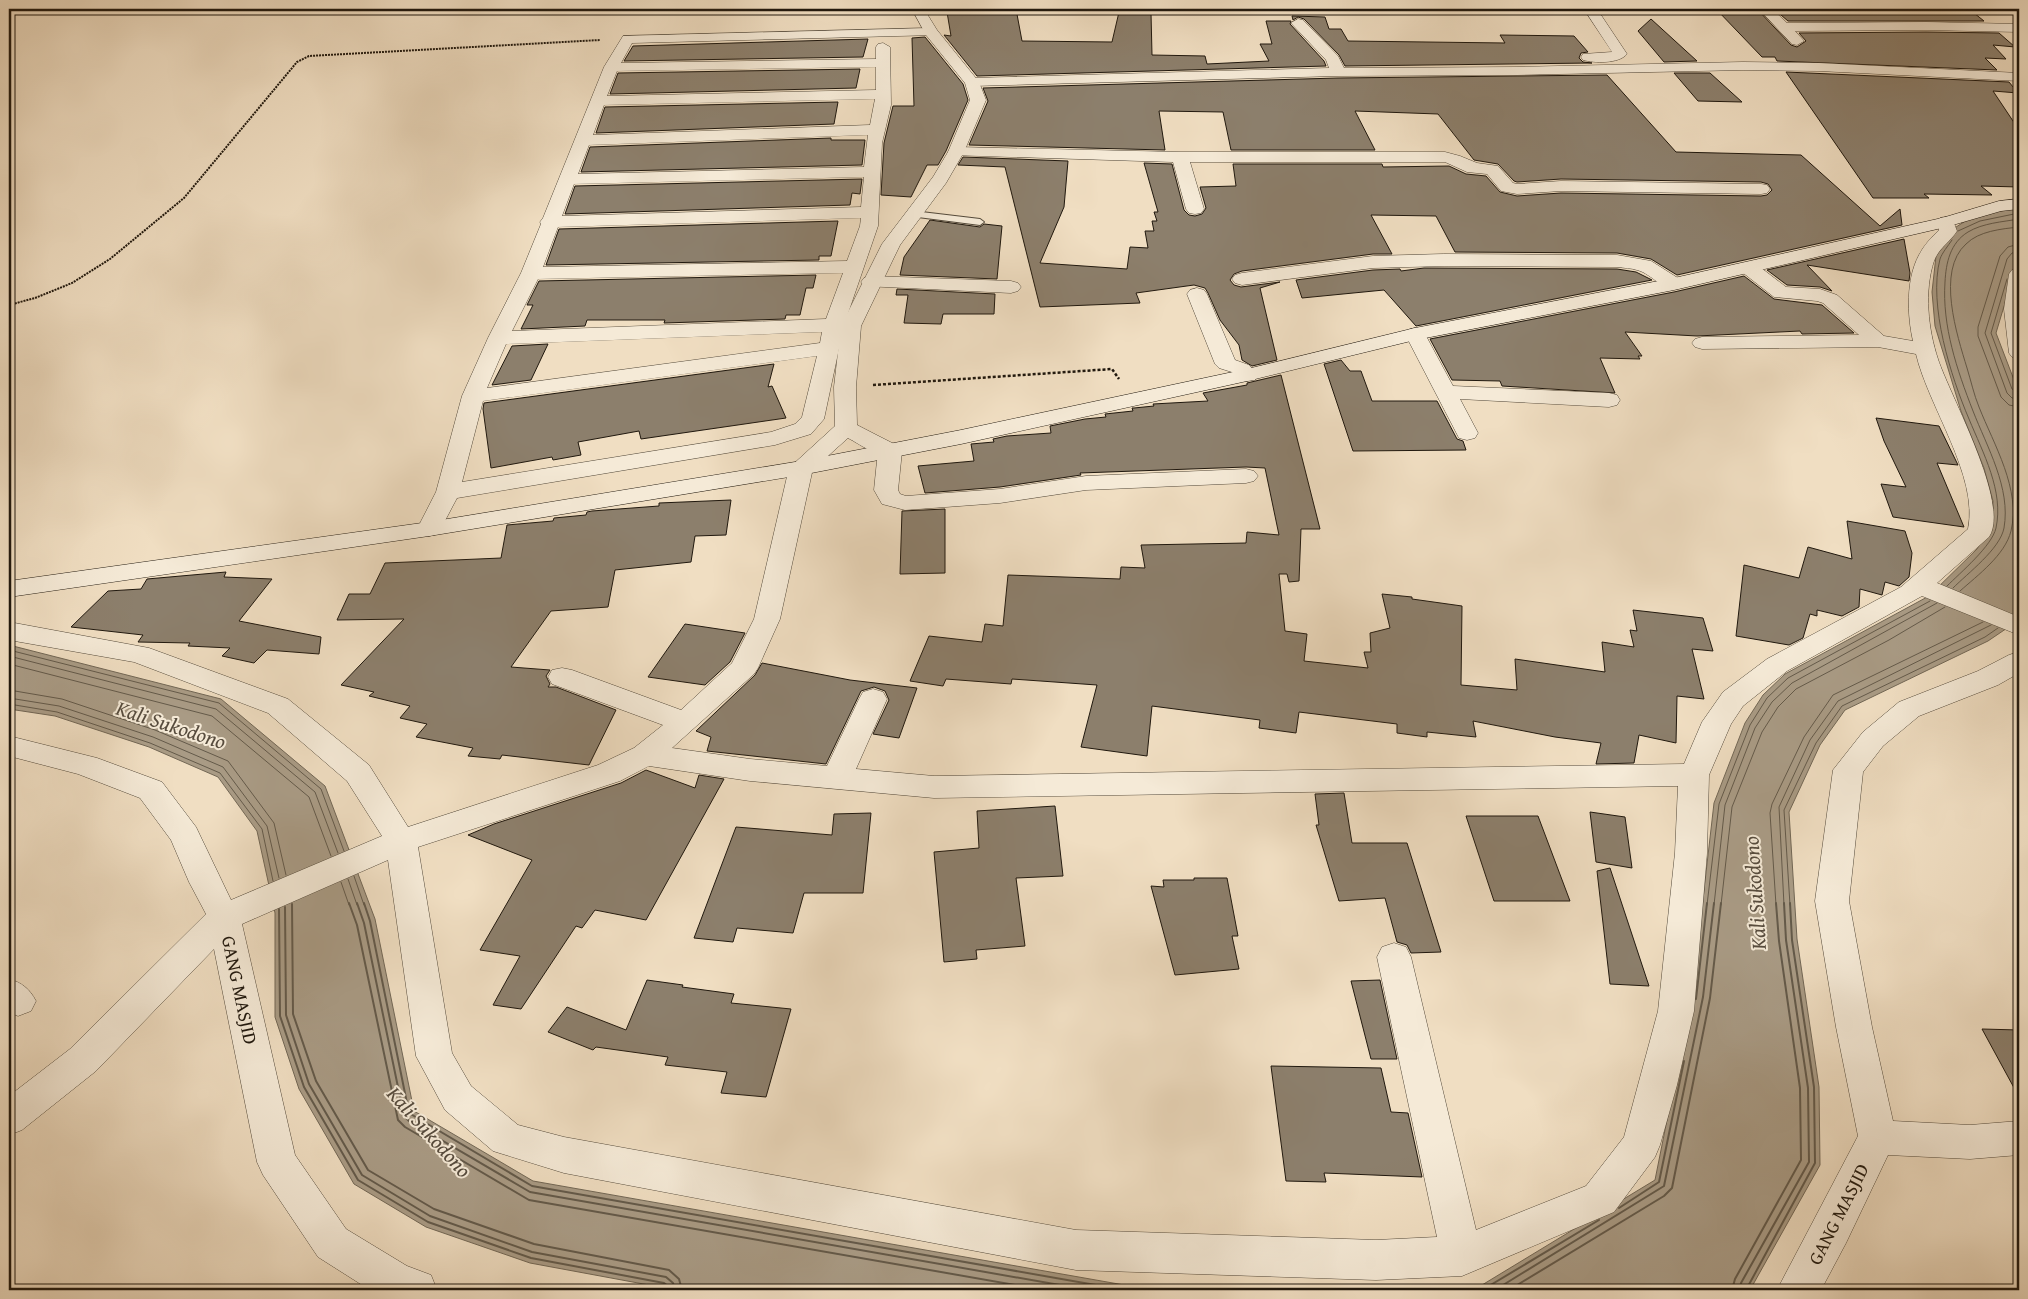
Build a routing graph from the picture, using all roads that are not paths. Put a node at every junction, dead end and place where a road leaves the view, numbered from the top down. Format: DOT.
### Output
graph roads {
  1 [pos="918,9"];
  2 [pos="1591,9"];
  3 [pos="1765,9"];
  4 [pos="1298,23"];
  5 [pos="1785,27"];
  6 [pos="2019,28"];
  7 [pos="931,32"];
  8 [pos="883,47"];
  9 [pos="883,63"];
  10 [pos="610,67"];
  11 [pos="1517,71"];
  12 [pos="1815,71"];
  13 [pos="1338,72"];
  14 [pos="2019,77"];
  15 [pos="972,82"];
  16 [pos="883,94"];
  17 [pos="597,101"];
  18 [pos="877,130"];
  19 [pos="582,140"];
  20 [pos="956,152"];
  21 [pos="1180,157"];
  22 [pos="872,172"];
  23 [pos="569,178"];
  24 [pos="1761,189"];
  25 [pos="2019,204"];
  26 [pos="1195,209"];
  27 [pos="870,212"];
  28 [pos="913,214"];
  29 [pos="549,222"];
  30 [pos="980,222"];
  31 [pos="1946,222"];
  32 [pos="854,267"];
  33 [pos="1750,268"];
  34 [pos="531,273"];
  35 [pos="2019,274"];
  36 [pos="1242,279"];
  37 [pos="871,282"];
  38 [pos="1674,284"];
  39 [pos="1011,287"];
  40 [pos="1197,294"];
  41 [pos="834,325"];
  42 [pos="1415,334"];
  43 [pos="498,338"];
  44 [pos="1878,342"];
  45 [pos="1702,343"];
  46 [pos="829,348"];
  47 [pos="1924,349"];
  48 [pos="2019,353"];
  49 [pos="1247,375"];
  50 [pos="1446,392"];
  51 [pos="473,396"];
  52 [pos="1609,400"];
  53 [pos="813,419"];
  54 [pos="846,423"];
  55 [pos="1467,433"];
  56 [pos="890,451"];
  57 [pos="802,468"];
  58 [pos="1246,476"];
  59 [pos="448,492"];
  60 [pos="429,529"];
  61 [pos="1925,588"];
  62 [pos="9,589"];
  63 [pos="2019,628"];
  64 [pos="9,631"];
  65 [pos="2019,661"];
  66 [pos="562,677"];
  67 [pos="873,699"];
  68 [pos="685,722"];
  69 [pos="9,746"];
  70 [pos="645,755"];
  71 [pos="1694,775"];
  72 [pos="837,777"];
  73 [pos="392,846"];
  74 [pos="224,916"];
  75 [pos="1394,958"];
  76 [pos="9,1118"];
  77 [pos="1877,1137"];
  78 [pos="2019,1138"];
  79 [pos="1462,1256"];
  80 [pos="416,1290"];
  81 [pos="1798,1290"];
  1 -- 7 [label="street"];
  2 -- 11 [label="street"];
  3 -- 5 [label="street"];
  4 -- 13 [label="street"];
  5 -- 6 [label="street"];
  5 -- 12 [label="street"];
  7 -- 10 [label="street"];
  7 -- 15 [label="street"];
  8 -- 9 [label="street"];
  9 -- 10 [label="street"];
  9 -- 16 [label="street"];
  10 -- 17 [label="street"];
  11 -- 12 [label="street"];
  11 -- 13 [label="street"];
  12 -- 14 [label="street"];
  13 -- 15 [label="street"];
  15 -- 20 [label="street"];
  16 -- 17 [label="street"];
  16 -- 18 [label="street"];
  17 -- 19 [label="street"];
  18 -- 19 [label="street"];
  18 -- 22 [label="street"];
  19 -- 23 [label="street"];
  20 -- 21 [label="street"];
  20 -- 28 [label="street"];
  21 -- 24 [label="street"];
  21 -- 26 [label="street"];
  22 -- 23 [label="street"];
  22 -- 27 [label="street"];
  23 -- 29 [label="street"];
  25 -- 31 [label="street"];
  27 -- 29 [label="street"];
  27 -- 32 [label="street"];
  28 -- 30 [label="lane"];
  28 -- 37 [label="street"];
  29 -- 34 [label="street"];
  31 -- 33 [label="street"];
  31 -- 47 [label="street"];
  32 -- 34 [label="street"];
  32 -- 41 [label="street"];
  33 -- 38 [label="street"];
  33 -- 44 [label="street"];
  34 -- 43 [label="street"];
  35 -- 48 [label="street"];
  36 -- 38 [label="street"];
  37 -- 39 [label="street"];
  37 -- 54 [label="street"];
  38 -- 42 [label="street"];
  40 -- 49 [label="street"];
  41 -- 43 [label="street"];
  41 -- 46 [label="street"];
  42 -- 49 [label="street"];
  42 -- 50 [label="street"];
  43 -- 51 [label="street"];
  44 -- 45 [label="street"];
  44 -- 47 [label="street"];
  46 -- 51 [label="street"];
  46 -- 53 [label="street"];
  47 -- 61 [label="street"];
  49 -- 56 [label="street"];
  50 -- 52 [label="street"];
  50 -- 55 [label="street"];
  51 -- 59 [label="street"];
  53 -- 54 [label="street"];
  53 -- 59 [label="street"];
  54 -- 56 [label="street"];
  54 -- 57 [label="street"];
  56 -- 57 [label="street"];
  56 -- 58 [label="street"];
  57 -- 60 [label="street"];
  57 -- 68 [label="street"];
  59 -- 60 [label="street"];
  60 -- 62 [label="street"];
  61 -- 63 [label="street"];
  61 -- 71 [label="street"];
  64 -- 73 [label="street"];
  65 -- 77 [label="street"];
  66 -- 68 [label="street"];
  67 -- 72 [label="street"];
  68 -- 70 [label="street"];
  69 -- 74 [label="street, GANG MASJID"];
  70 -- 72 [label="street"];
  70 -- 73 [label="street"];
  71 -- 72 [label="street"];
  71 -- 79 [label="street"];
  73 -- 74 [label="street"];
  73 -- 79 [label="street"];
  74 -- 76 [label="street"];
  74 -- 80 [label="street, GANG MASJID"];
  75 -- 79 [label="street"];
  77 -- 78 [label="street"];
  77 -- 81 [label="street, GANG MASJID"];
}
